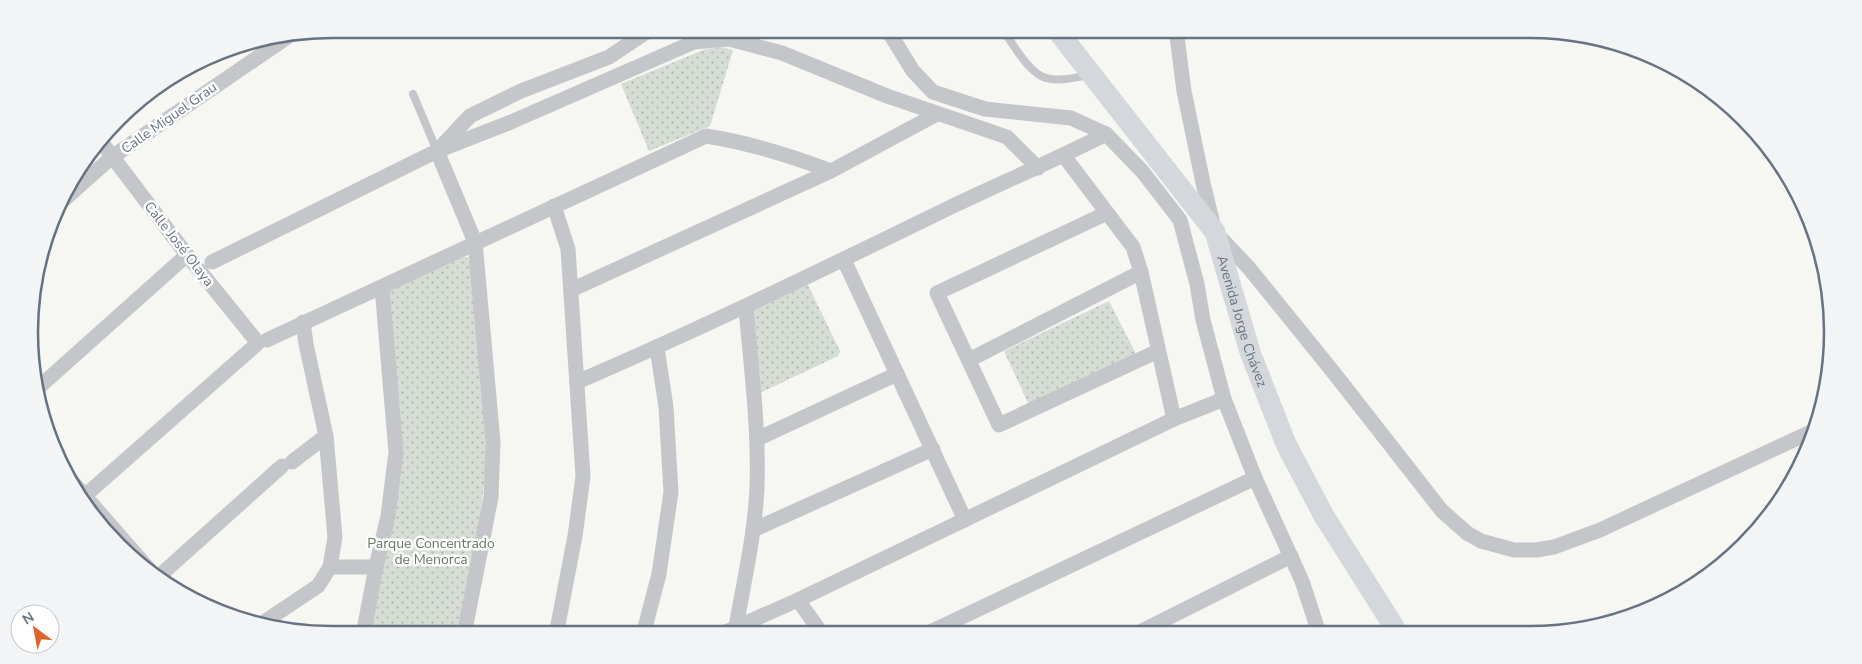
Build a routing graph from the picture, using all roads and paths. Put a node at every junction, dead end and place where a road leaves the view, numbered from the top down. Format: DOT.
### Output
graph roads {
  1 [pos="638,38"];
  2 [pos="893,38"];
  3 [pos="1009,38"];
  4 [pos="1063,38"];
  5 [pos="1177,38"];
  6 [pos="280,42"];
  7 [pos="1093,74"];
  8 [pos="413,94"];
  9 [pos="937,114"];
  10 [pos="1106,134"];
  11 [pos="104,146"];
  12 [pos="437,151"];
  13 [pos="1064,156"];
  14 [pos="112,158"];
  15 [pos="797,158"];
  16 [pos="1038,168"];
  17 [pos="831,171"];
  18 [pos="795,187"];
  19 [pos="74,191"];
  20 [pos="554,206"];
  21 [pos="1107,213"];
  22 [pos="1215,232"];
  23 [pos="475,242"];
  24 [pos="186,255"];
  25 [pos="844,260"];
  26 [pos="212,262"];
  27 [pos="1141,272"];
  28 [pos="382,287"];
  29 [pos="571,290"];
  30 [pos="746,308"];
  31 [pos="303,322"];
  32 [pos="263,341"];
  33 [pos="657,348"];
  34 [pos="1158,351"];
  35 [pos="969,360"];
  36 [pos="897,374"];
  37 [pos="577,382"];
  38 [pos="42,384"];
  39 [pos="1224,399"];
  40 [pos="1174,420"];
  41 [pos="1806,434"];
  42 [pos="326,436"];
  43 [pos="757,439"];
  44 [pos="933,449"];
  45 [pos="1255,478"];
  46 [pos="86,494"];
  47 [pos="965,520"];
  48 [pos="752,530"];
  49 [pos="1291,556"];
  50 [pos="330,567"];
  51 [pos="376,567"];
  52 [pos="163,573"];
  53 [pos="798,600"];
  54 [pos="268,619"];
  55 [pos="365,626"];
  56 [pos="466,626"];
  57 [pos="558,626"];
  58 [pos="645,626"];
  59 [pos="736,626"];
  60 [pos="738,626"];
  61 [pos="816,626"];
  62 [pos="943,626"];
  63 [pos="1152,626"];
  64 [pos="1317,626"];
  65 [pos="1394,626"];
  1 -- 12 [label="street"];
  2 -- 10 [label="street"];
  3 -- 7 [label="lane"];
  4 -- 7 [label="main road, Avenida Jorge Chávez"];
  5 -- 22 [label="street"];
  6 -- 14 [label="street, Calle Miguel Grau"];
  7 -- 22 [label="main road, Avenida Jorge Chávez"];
  8 -- 12 [label="lane"];
  9 -- 12 [label="street"];
  9 -- 16 [label="street"];
  9 -- 17 [label="street"];
  10 -- 13 [label="street"];
  10 -- 39 [label="street"];
  11 -- 14 [label="street, Calle José Olaya"];
  12 -- 23 [label="street"];
  12 -- 26 [label="street"];
  13 -- 16 [label="street"];
  13 -- 21 [label="street"];
  14 -- 19 [label="street, Calle Miguel Grau"];
  14 -- 24 [label="street, Calle José Olaya"];
  15 -- 17 [label="street"];
  15 -- 18 [label="street"];
  15 -- 20 [label="street"];
  16 -- 25 [label="street"];
  17 -- 18 [label="street"];
  18 -- 29 [label="street"];
  20 -- 23 [label="street"];
  20 -- 29 [label="street"];
  21 -- 27 [label="street"];
  21 -- 35 [label="street"];
  22 -- 41 [label="street"];
  22 -- 65 [label="main road, Avenida Jorge Chávez"];
  23 -- 28 [label="street"];
  23 -- 56 [label="street"];
  24 -- 32 [label="street, Calle José Olaya"];
  24 -- 38 [label="street"];
  25 -- 30 [label="street"];
  25 -- 36 [label="street"];
  27 -- 34 [label="street"];
  27 -- 35 [label="street"];
  28 -- 31 [label="street"];
  28 -- 51 [label="street"];
  29 -- 37 [label="street"];
  30 -- 33 [label="street"];
  30 -- 43 [label="street"];
  31 -- 32 [label="street"];
  31 -- 42 [label="street"];
  32 -- 46 [label="street"];
  33 -- 37 [label="street"];
  33 -- 58 [label="street"];
  34 -- 35 [label="street"];
  34 -- 40 [label="street"];
  36 -- 43 [label="street"];
  36 -- 44 [label="street"];
  37 -- 57 [label="street"];
  39 -- 40 [label="street"];
  39 -- 45 [label="street"];
  40 -- 47 [label="street"];
  42 -- 50 [label="street"];
  42 -- 52 [label="street"];
  43 -- 48 [label="street"];
  44 -- 47 [label="street"];
  44 -- 48 [label="street"];
  45 -- 49 [label="street"];
  45 -- 62 [label="street"];
  47 -- 53 [label="street"];
  48 -- 59 [label="street"];
  49 -- 63 [label="street"];
  49 -- 64 [label="street"];
  50 -- 51 [label="street"];
  50 -- 54 [label="street"];
  51 -- 55 [label="street"];
  53 -- 60 [label="street"];
  53 -- 61 [label="street"];
}
